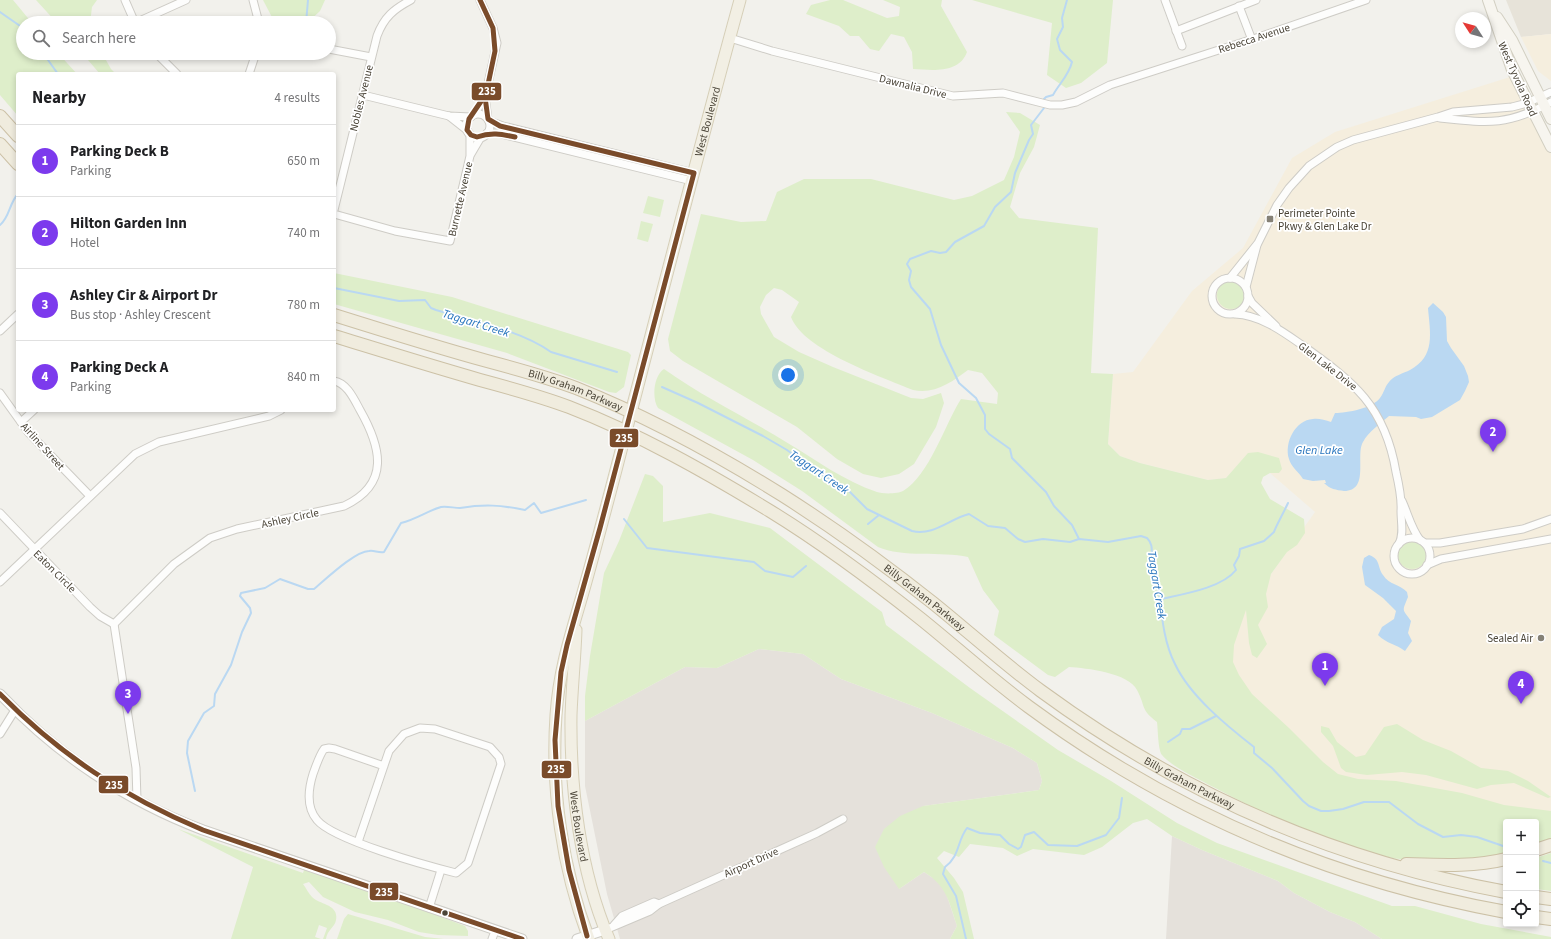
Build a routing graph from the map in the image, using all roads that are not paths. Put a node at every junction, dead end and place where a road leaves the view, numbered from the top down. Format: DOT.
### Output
graph roads {
  1 [pos="125,0"];
  2 [pos="186,0"];
  3 [pos="253,0"];
  4 [pos="411,0"];
  5 [pos="480,0"];
  6 [pos="740,0"];
  7 [pos="1165,0"];
  8 [pos="1256,0"];
  9 [pos="1366,0"];
  10 [pos="1489,4"];
  11 [pos="1240,6"];
  12 [pos="132,16"];
  13 [pos="151,16"];
  14 [pos="257,16"];
  15 [pos="1176,31"];
  16 [pos="730,38"];
  17 [pos="1252,40"];
  18 [pos="1182,46"];
  19 [pos="336,50"];
  20 [pos="371,57"];
  21 [pos="163,60"];
  22 [pos="254,60"];
  23 [pos="175,72"];
  24 [pos="250,72"];
  25 [pos="1142,74"];
  26 [pos="1551,92"];
  27 [pos="363,94"];
  28 [pos="486,97"];
  29 [pos="1544,102"];
  30 [pos="1527,103"];
  31 [pos="1532,112"];
  32 [pos="0,116"];
  33 [pos="449,116"];
  34 [pos="472,116"];
  35 [pos="1438,118"];
  36 [pos="1551,119"];
  37 [pos="488,120"];
  38 [pos="469,133"];
  39 [pos="16,134"];
  40 [pos="484,135"];
  41 [pos="0,144"];
  42 [pos="1551,147"];
  43 [pos="470,156"];
  44 [pos="16,162"];
  45 [pos="693,177"];
  46 [pos="336,202"];
  47 [pos="336,215"];
  48 [pos="1258,243"];
  49 [pos="1230,278"];
  50 [pos="1246,287"];
  51 [pos="1248,296"];
  52 [pos="1235,314"];
  53 [pos="16,316"];
  54 [pos="336,317"];
  55 [pos="1277,328"];
  56 [pos="0,331"];
  57 [pos="336,337"];
  58 [pos="336,382"];
  59 [pos="0,393"];
  60 [pos="32,412"];
  61 [pos="277,412"];
  62 [pos="630,412"];
  63 [pos="21,422"];
  64 [pos="626,432"];
  65 [pos="90,496"];
  66 [pos="1402,500"];
  67 [pos="0,513"];
  68 [pos="1551,519"];
  69 [pos="1551,539"];
  70 [pos="1422,542"];
  71 [pos="1399,544"];
  72 [pos="34,550"];
  73 [pos="1428,565"];
  74 [pos="0,582"];
  75 [pos="577,615"];
  76 [pos="114,624"];
  77 [pos="0,694"];
  78 [pos="15,710"];
  79 [pos="0,734"];
  80 [pos="384,766"];
  81 [pos="137,800"];
  82 [pos="843,819"];
  83 [pos="358,842"];
  84 [pos="1551,845"];
  85 [pos="1539,849"];
  86 [pos="1503,859"];
  87 [pos="1384,863"];
  88 [pos="441,870"];
  89 [pos="1503,891"];
  90 [pos="1539,897"];
  91 [pos="1551,899"];
  92 [pos="429,908"];
  93 [pos="1503,911"];
  94 [pos="609,932"];
  95 [pos="493,935"];
  96 [pos="584,938"];
  97 [pos="522,939"];
  1 -- 12 [label="street"];
  2 -- 13 [label="street"];
  3 -- 14 [label="street"];
  4 -- 20 [label="street, Nobles Avenue"];
  5 -- 28 [label="street"];
  6 -- 16 [label="main road, West Boulevard"];
  7 -- 15 [label="street"];
  8 -- 11 [label="street"];
  9 -- 17 [label="street, Rebecca Avenue"];
  10 -- 29 [label="main road, West Tyvola Road"];
  10 -- 30 [label="main road, West Tyvola Road"];
  11 -- 15 [label="street"];
  11 -- 17 [label="street"];
  15 -- 18 [label="street"];
  16 -- 25 [label="street, Dawnalia Drive"];
  16 -- 45 [label="main road, West Boulevard"];
  17 -- 25 [label="street, Rebecca Avenue"];
  19 -- 20 [label="street"];
  20 -- 27 [label="street, Nobles Avenue"];
  21 -- 23 [label="street"];
  22 -- 24 [label="street"];
  26 -- 29 [label="street"];
  27 -- 33 [label="street"];
  27 -- 46 [label="street, Nobles Avenue"];
  28 -- 34 [label="street"];
  28 -- 37 [label="street"];
  29 -- 30 [label="street"];
  29 -- 31 [label="street"];
  29 -- 36 [label="main road, West Tyvola Road"];
  30 -- 31 [label="main road, West Tyvola Road"];
  30 -- 35 [label="street"];
  31 -- 35 [label="street"];
  31 -- 42 [label="main road, West Tyvola Road"];
  32 -- 39 [label="highway"];
  33 -- 34 [label="street"];
  33 -- 38 [label="street"];
  34 -- 37 [label="street"];
  34 -- 38 [label="street"];
  35 -- 48 [label="street"];
  37 -- 40 [label="street"];
  37 -- 45 [label="street"];
  38 -- 40 [label="street"];
  38 -- 43 [label="street, Burnette Avenue"];
  40 -- 43 [label="street, Burnette Avenue"];
  40 -- 45 [label="street"];
  41 -- 44 [label="highway"];
  43 -- 47 [label="street, Burnette Avenue"];
  45 -- 62 [label="main road, West Boulevard"];
  48 -- 49 [label="street"];
  48 -- 50 [label="street"];
  49 -- 50 [label="street"];
  49 -- 52 [label="street"];
  50 -- 51 [label="street"];
  51 -- 52 [label="street"];
  51 -- 55 [label="street, Glen Lake Drive"];
  52 -- 55 [label="street, Glen Lake Drive"];
  53 -- 56 [label="street"];
  54 -- 62 [label="highway, Billy Graham Parkway"];
  55 -- 66 [label="street, Glen Lake Drive"];
  57 -- 64 [label="highway, Billy Graham Parkway"];
  58 -- 76 [label="street, Ashley Circle"];
  59 -- 63 [label="street, Airline Street"];
  60 -- 63 [label="street"];
  61 -- 65 [label="street"];
  62 -- 64 [label="main road, West Boulevard"];
  62 -- 87 [label="highway, Billy Graham Parkway"];
  63 -- 65 [label="street, Airline Street"];
  64 -- 75 [label="main road, West Boulevard"];
  64 -- 93 [label="highway, Billy Graham Parkway"];
  65 -- 72 [label="street"];
  66 -- 70 [label="street, Glen Lake Drive"];
  66 -- 71 [label="street, Glen Lake Drive"];
  67 -- 72 [label="street, Eaton Circle"];
  68 -- 70 [label="street"];
  69 -- 73 [label="street"];
  70 -- 71 [label="street"];
  70 -- 73 [label="street"];
  71 -- 73 [label="street"];
  72 -- 74 [label="street"];
  72 -- 76 [label="street, Eaton Circle"];
  75 -- 94 [label="main road, West Boulevard"];
  75 -- 96 [label="main road, West Boulevard"];
  76 -- 81 [label="street"];
  77 -- 78 [label="street"];
  78 -- 79 [label="street"];
  78 -- 81 [label="street"];
  80 -- 83 [label="street"];
  80 -- 83 [label="street"];
  80 -- 88 [label="street"];
  81 -- 92 [label="street"];
  82 -- 94 [label="street, Airport Drive"];
  83 -- 88 [label="street"];
  84 -- 85 [label="highway"];
  86 -- 87 [label="highway"];
  87 -- 89 [label="highway, Billy Graham Parkway"];
  88 -- 92 [label="street"];
  90 -- 91 [label="highway"];
  92 -- 95 [label="street"];
  94 -- 96 [label="street, Airport Drive"];
  95 -- 97 [label="street"];
}
